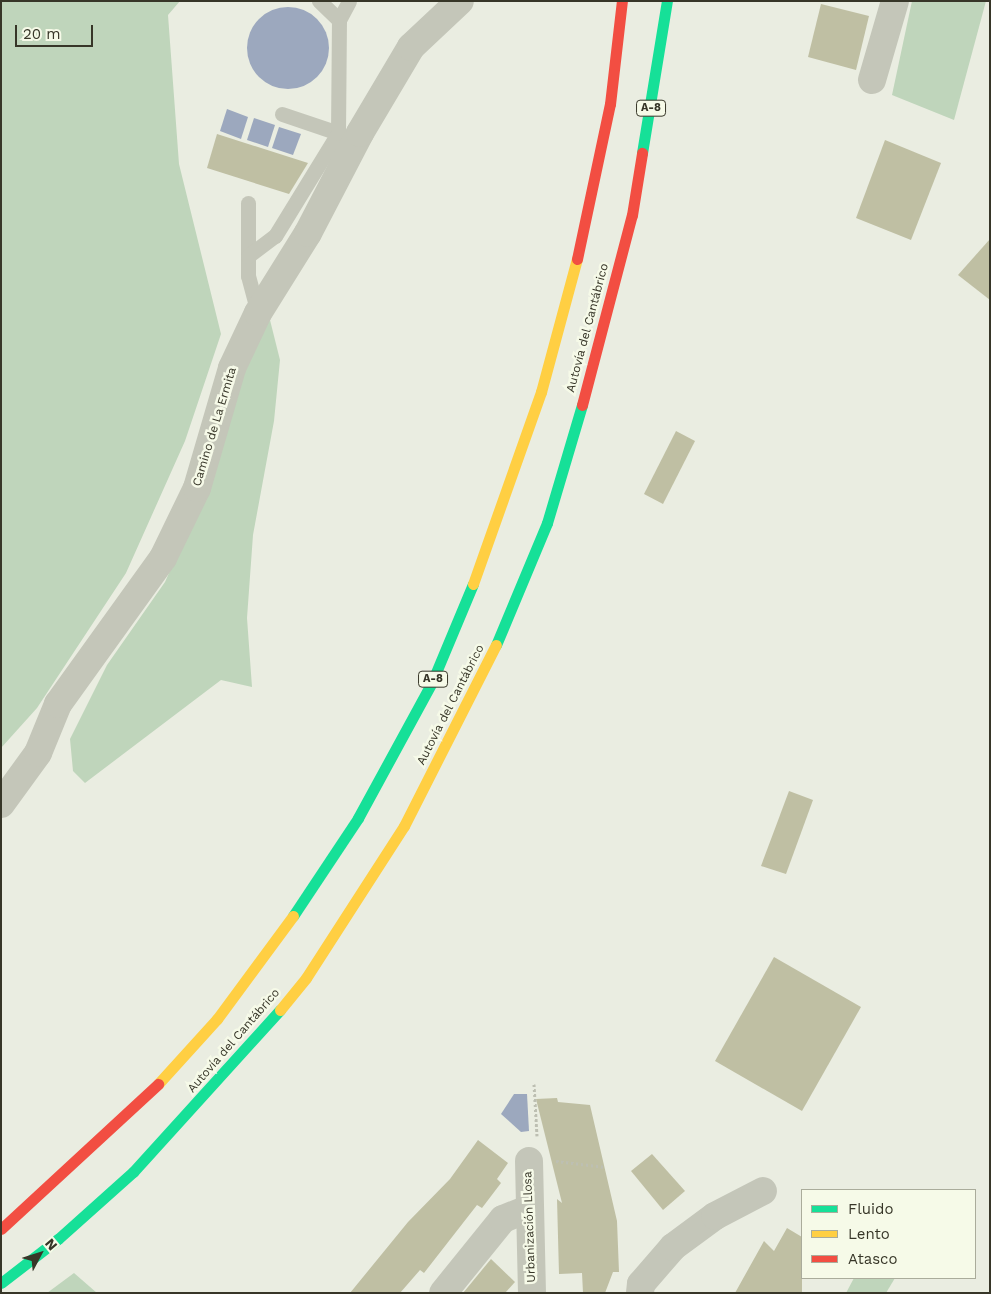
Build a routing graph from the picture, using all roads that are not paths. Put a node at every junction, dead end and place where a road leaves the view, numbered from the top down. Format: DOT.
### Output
graph roads {
  1 [pos="319,1"];
  2 [pos="350,1"];
  3 [pos="460,1"];
  4 [pos="622,1"];
  5 [pos="667,1"];
  6 [pos="895,1"];
  7 [pos="339,20"];
  8 [pos="872,80"];
  9 [pos="282,114"];
  10 [pos="338,134"];
  11 [pos="248,203"];
  12 [pos="248,256"];
  13 [pos="258,313"];
  14 [pos="1,804"];
  15 [pos="537,1154"];
  16 [pos="763,1191"];
  17 [pos="530,1208"];
  18 [pos="1,1229"];
  19 [pos="1,1283"];
  20 [pos="443,1293"];
  21 [pos="532,1293"];
  22 [pos="640,1293"];
  1 -- 7 [label="lane"];
  2 -- 7 [label="lane"];
  3 -- 13 [label="street, Camino de La Ermita"];
  4 -- 18 [label="highway, A-8"];
  5 -- 19 [label="highway, Autovía del Cantábrico / A-8"];
  6 -- 8 [label="street"];
  7 -- 10 [label="lane"];
  9 -- 10 [label="lane"];
  10 -- 12 [label="lane"];
  11 -- 12 [label="lane"];
  12 -- 13 [label="lane"];
  13 -- 14 [label="street, Camino de La Ermita"];
  15 -- 17 [label="street, Urbanización Llosa"];
  16 -- 22 [label="street"];
  17 -- 20 [label="street"];
  17 -- 21 [label="street, Urbanización Llosa"];
}
